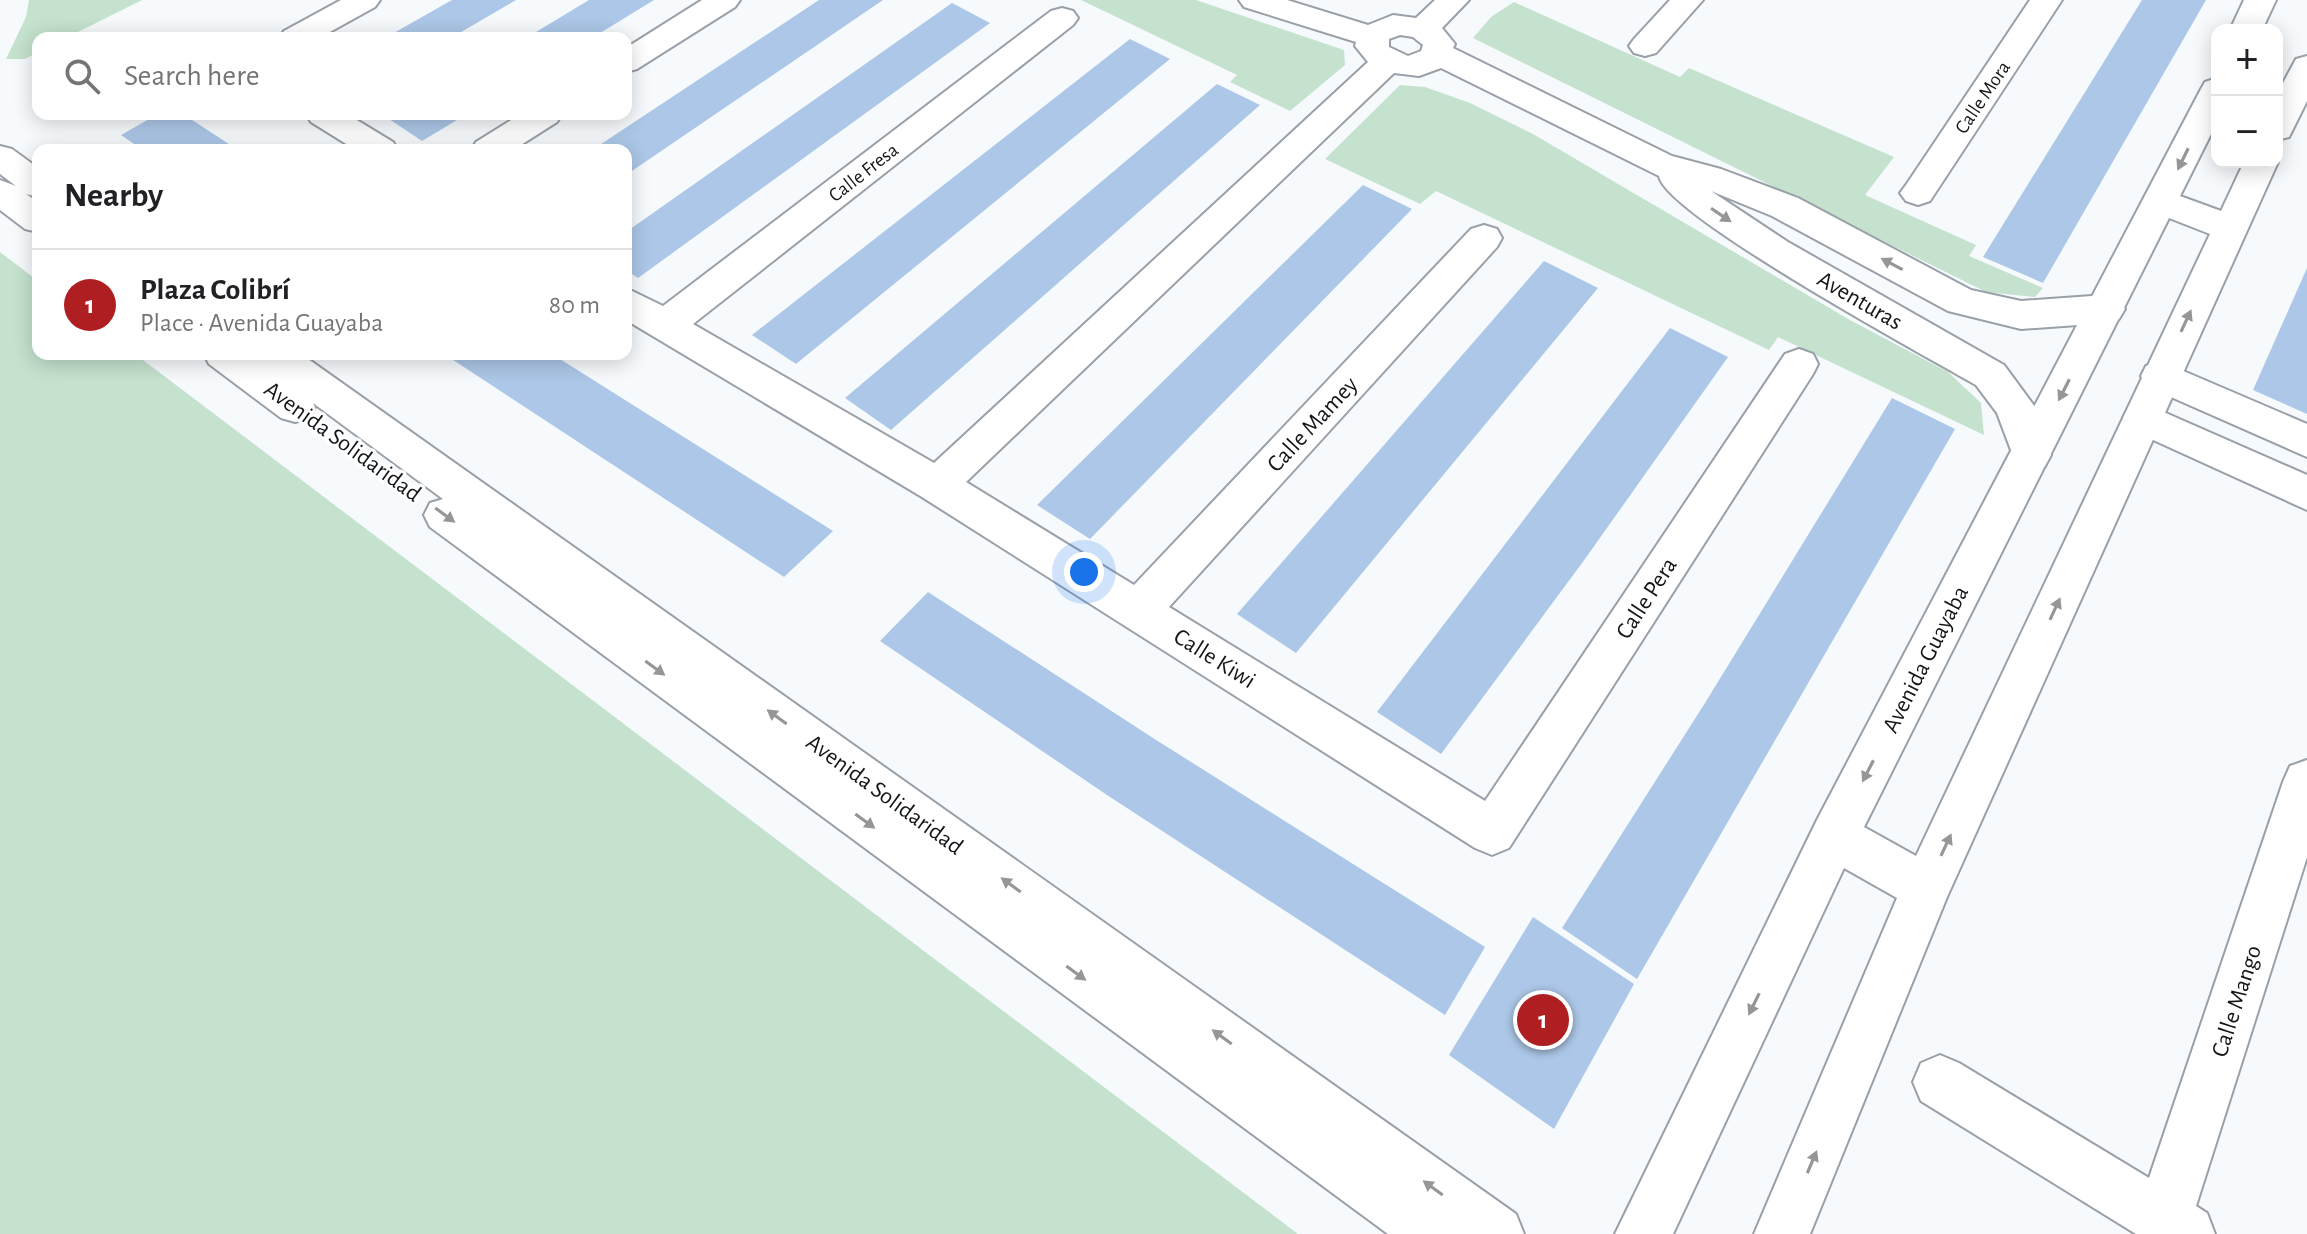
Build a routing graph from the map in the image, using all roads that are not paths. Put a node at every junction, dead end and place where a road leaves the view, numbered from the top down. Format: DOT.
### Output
graph roads {
  1 [pos="364,0"];
  2 [pos="724,0"];
  3 [pos="1255,0"];
  4 [pos="1453,0"];
  5 [pos="1687,0"];
  6 [pos="2046,0"];
  7 [pos="2260,0"];
  8 [pos="1062,18"];
  9 [pos="2249,24"];
  10 [pos="306,32"];
  11 [pos="1430,41"];
  12 [pos="1645,46"];
  13 [pos="1380,50"];
  14 [pos="632,58"];
  15 [pos="2307,66"];
  16 [pos="2214,96"];
  17 [pos="2283,116"];
  18 [pos="333,120"];
  19 [pos="536,120"];
  20 [pos="371,144"];
  21 [pos="498,144"];
  22 [pos="0,157"];
  23 [pos="1661,165"];
  24 [pos="2258,168"];
  25 [pos="32,181"];
  26 [pos="0,192"];
  27 [pos="1918,193"];
  28 [pos="2162,202"];
  29 [pos="32,216"];
  30 [pos="2230,228"];
  31 [pos="1484,238"];
  32 [pos="632,306"];
  33 [pos="2106,309"];
  34 [pos="2021,315"];
  35 [pos="664,326"];
  36 [pos="231,360"];
  37 [pos="281,360"];
  38 [pos="1799,364"];
  39 [pos="1990,375"];
  40 [pos="2160,376"];
  41 [pos="2229,406"];
  42 [pos="2143,418"];
  43 [pos="2307,441"];
  44 [pos="2213,452"];
  45 [pos="2031,455"];
  46 [pos="937,485"];
  47 [pos="2307,493"];
  48 [pos="1139,610"];
  49 [pos="2307,782"];
  50 [pos="1492,832"];
  51 [pos="1834,836"];
  52 [pos="1926,888"];
  53 [pos="1940,1082"];
  54 [pos="2176,1226"];
  55 [pos="1435,1234"];
  56 [pos="1496,1234"];
  57 [pos="1643,1234"];
  58 [pos="1782,1234"];
  1 -- 10 [label="street"];
  2 -- 14 [label="street"];
  3 -- 13 [label="street"];
  4 -- 11 [label="street"];
  5 -- 12 [label="street"];
  6 -- 27 [label="street, Calle Mora"];
  7 -- 9 [label="street"];
  8 -- 35 [label="street, Calle Fresa"];
  11 -- 13 [label="street"];
  11 -- 23 [label="street, Aventuras"];
  13 -- 46 [label="street"];
  15 -- 17 [label="street"];
  16 -- 28 [label="street, Avenida Guayaba, one-way"];
  18 -- 20 [label="street"];
  19 -- 21 [label="street"];
  22 -- 25 [label="street"];
  34 -- 23 [label="street, Aventuras, one-way"];
  23 -- 39 [label="street, Aventuras, one-way"];
  24 -- 30 [label="street"];
  26 -- 29 [label="street"];
  28 -- 30 [label="street"];
  28 -- 33 [label="street, Avenida Guayaba"];
  40 -- 30 [label="street, one-way"];
  31 -- 48 [label="street, Calle Mamey"];
  32 -- 35 [label="street, Calle Kiwi"];
  33 -- 34 [label="street, Aventuras"];
  33 -- 45 [label="street, Avenida Guayaba, one-way"];
  34 -- 39 [label="street"];
  35 -- 46 [label="street, Calle Kiwi"];
  36 -- 55 [label="street, Avenida Solidaridad, one-way"];
  56 -- 37 [label="street, Avenida Solidaridad, one-way"];
  38 -- 50 [label="street, Calle Pera"];
  39 -- 45 [label="street, Aventuras"];
  40 -- 41 [label="street"];
  40 -- 42 [label="street"];
  41 -- 43 [label="street"];
  41 -- 44 [label="street"];
  42 -- 44 [label="street"];
  52 -- 42 [label="street, one-way"];
  44 -- 47 [label="street"];
  45 -- 51 [label="street, Avenida Guayaba, one-way"];
  46 -- 48 [label="street, Calle Kiwi"];
  48 -- 50 [label="street, Calle Kiwi"];
  49 -- 54 [label="street, Calle Mango"];
  51 -- 52 [label="street"];
  51 -- 57 [label="street, Avenida Guayaba, one-way"];
  58 -- 52 [label="street, one-way"];
  53 -- 54 [label="street, Calle Mango"];
}
